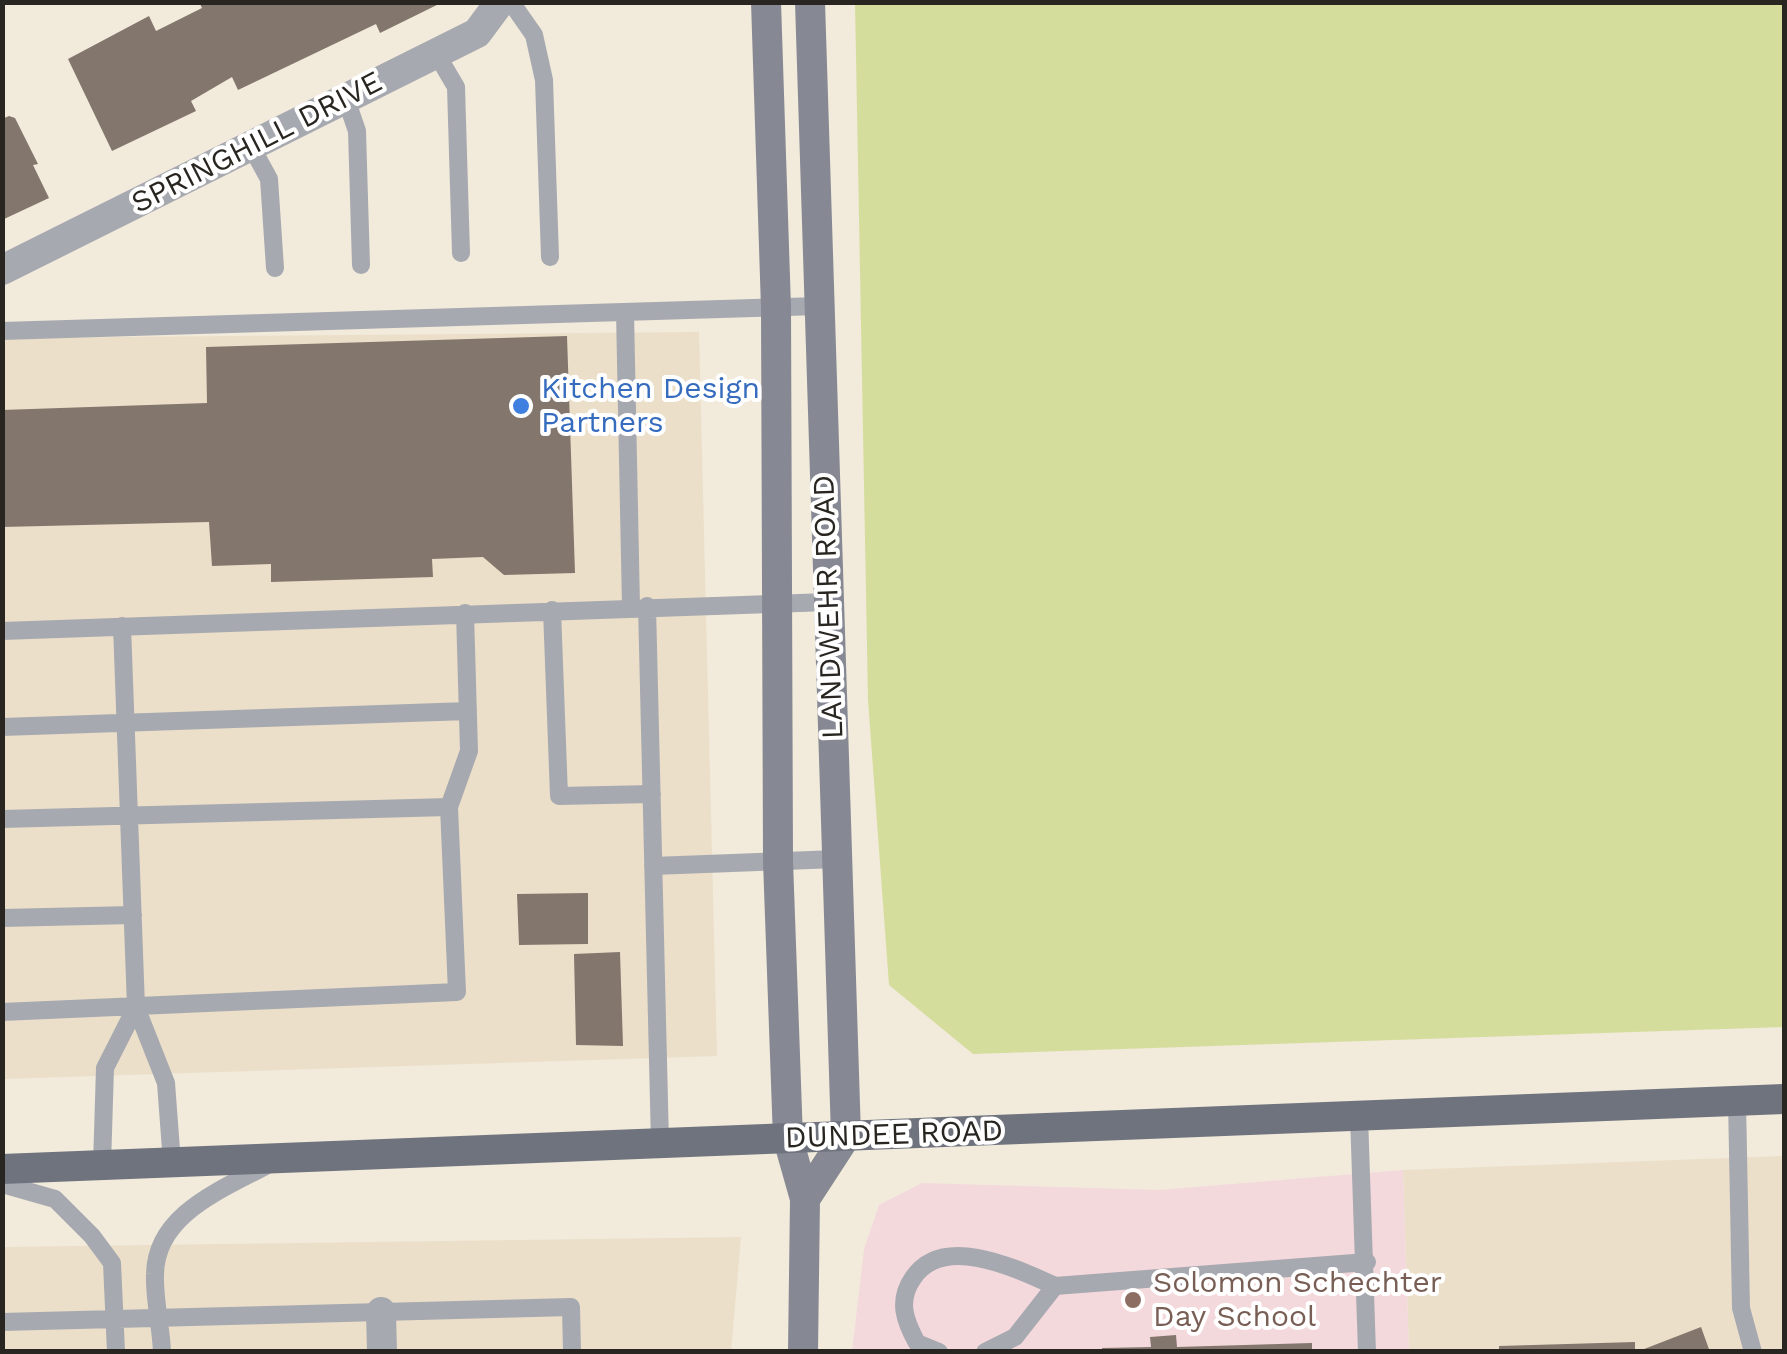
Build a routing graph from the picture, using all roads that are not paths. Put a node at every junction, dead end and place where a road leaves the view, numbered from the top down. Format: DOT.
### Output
graph roads {
  1 [pos="500,2"];
  2 [pos="510,2"];
  3 [pos="766,2"];
  4 [pos="810,2"];
  5 [pos="436,53"];
  6 [pos="346,98"];
  7 [pos="251,146"];
  8 [pos="460,253"];
  9 [pos="550,257"];
  10 [pos="362,265"];
  11 [pos="274,268"];
  12 [pos="2,270"];
  13 [pos="819,306"];
  14 [pos="776,308"];
  15 [pos="625,312"];
  16 [pos="2,331"];
  17 [pos="828,602"];
  18 [pos="776,604"];
  19 [pos="639,607"];
  20 [pos="552,610"];
  21 [pos="465,614"];
  22 [pos="122,626"];
  23 [pos="2,631"];
  24 [pos="468,710"];
  25 [pos="126,722"];
  26 [pos="2,727"];
  27 [pos="652,794"];
  28 [pos="449,807"];
  29 [pos="129,816"];
  30 [pos="2,819"];
  31 [pos="837,859"];
  32 [pos="778,861"];
  33 [pos="654,866"];
  34 [pos="132,915"];
  35 [pos="2,918"];
  36 [pos="136,1008"];
  37 [pos="2,1012"];
  38 [pos="1784,1098"];
  39 [pos="1737,1100"];
  40 [pos="1360,1116"];
  41 [pos="846,1136"];
  42 [pos="788,1139"];
  43 [pos="660,1144"];
  44 [pos="280,1158"];
  45 [pos="172,1163"];
  46 [pos="102,1165"];
  47 [pos="2,1169"];
  48 [pos="2,1184"];
  49 [pos="805,1199"];
  50 [pos="1367,1262"];
  51 [pos="1055,1286"];
  52 [pos="381,1312"];
  53 [pos="161,1316"];
  54 [pos="115,1319"];
  55 [pos="2,1322"];
  56 [pos="116,1352"];
  57 [pos="162,1352"];
  58 [pos="382,1352"];
  59 [pos="572,1352"];
  60 [pos="803,1352"];
  61 [pos="939,1352"];
  62 [pos="985,1352"];
  63 [pos="1367,1352"];
  64 [pos="1753,1352"];
  1 -- 5 [label="street, SPRINGHILL DRIVE"];
  2 -- 9 [label="lane"];
  3 -- 14 [label="main road, LANDWEHR ROAD"];
  4 -- 13 [label="main road, LANDWEHR ROAD"];
  5 -- 6 [label="street, SPRINGHILL DRIVE"];
  5 -- 8 [label="lane"];
  6 -- 7 [label="street, SPRINGHILL DRIVE"];
  6 -- 10 [label="lane"];
  7 -- 11 [label="lane"];
  7 -- 12 [label="street, SPRINGHILL DRIVE"];
  13 -- 14 [label="lane"];
  13 -- 17 [label="main road, LANDWEHR ROAD"];
  14 -- 15 [label="lane"];
  14 -- 18 [label="main road, LANDWEHR ROAD"];
  15 -- 16 [label="lane"];
  15 -- 19 [label="lane"];
  17 -- 18 [label="lane"];
  17 -- 31 [label="main road, LANDWEHR ROAD"];
  18 -- 19 [label="lane"];
  18 -- 32 [label="main road, LANDWEHR ROAD"];
  19 -- 20 [label="lane"];
  19 -- 27 [label="lane"];
  20 -- 21 [label="lane"];
  20 -- 27 [label="lane"];
  21 -- 22 [label="lane"];
  21 -- 24 [label="lane"];
  22 -- 23 [label="lane"];
  22 -- 25 [label="lane"];
  24 -- 25 [label="lane"];
  24 -- 28 [label="lane"];
  25 -- 26 [label="lane"];
  25 -- 29 [label="lane"];
  27 -- 33 [label="lane"];
  28 -- 29 [label="lane"];
  28 -- 36 [label="lane"];
  29 -- 30 [label="lane"];
  29 -- 34 [label="lane"];
  31 -- 32 [label="lane"];
  31 -- 41 [label="main road, LANDWEHR ROAD"];
  32 -- 33 [label="lane"];
  32 -- 42 [label="main road, LANDWEHR ROAD"];
  33 -- 43 [label="lane"];
  34 -- 35 [label="lane"];
  34 -- 36 [label="lane"];
  36 -- 37 [label="lane"];
  36 -- 45 [label="lane"];
  36 -- 46 [label="lane"];
  38 -- 39 [label="main road, DUNDEE ROAD"];
  39 -- 40 [label="main road, DUNDEE ROAD"];
  39 -- 64 [label="lane"];
  40 -- 41 [label="main road, DUNDEE ROAD"];
  40 -- 50 [label="lane"];
  41 -- 42 [label="main road, DUNDEE ROAD"];
  41 -- 49 [label="main road"];
  42 -- 43 [label="main road, DUNDEE ROAD"];
  42 -- 49 [label="main road, LANDWEHR ROAD"];
  43 -- 44 [label="main road, DUNDEE ROAD"];
  44 -- 45 [label="main road, DUNDEE ROAD"];
  44 -- 53 [label="lane"];
  45 -- 46 [label="main road, DUNDEE ROAD"];
  46 -- 47 [label="main road, DUNDEE ROAD"];
  48 -- 54 [label="lane"];
  49 -- 60 [label="main road, LANDWEHR ROAD"];
  50 -- 51 [label="lane"];
  50 -- 63 [label="lane"];
  51 -- 61 [label="lane"];
  51 -- 62 [label="lane"];
  52 -- 53 [label="lane"];
  52 -- 58 [label="street"];
  52 -- 59 [label="lane"];
  53 -- 54 [label="lane"];
  53 -- 57 [label="lane"];
  54 -- 55 [label="lane"];
  54 -- 56 [label="lane"];
}
